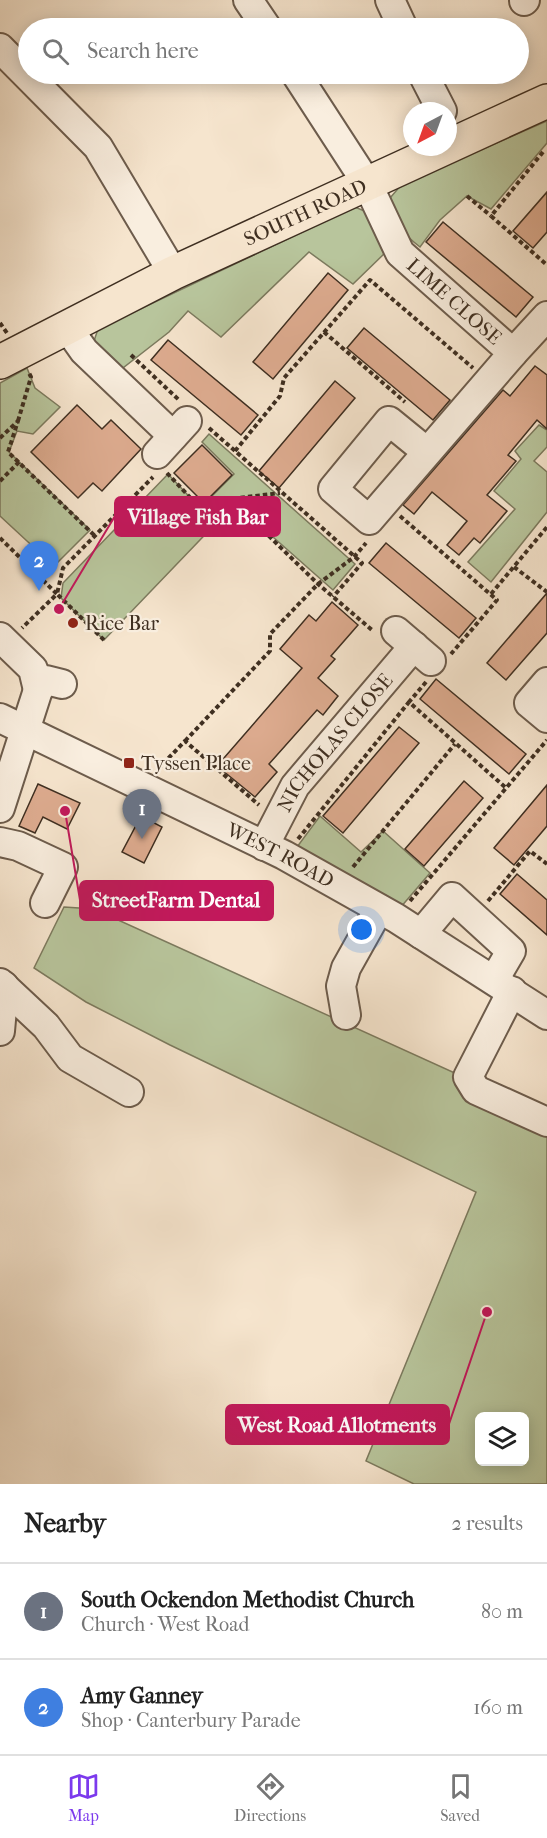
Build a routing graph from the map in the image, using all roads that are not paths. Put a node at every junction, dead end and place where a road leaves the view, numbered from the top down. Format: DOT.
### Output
graph roads {
  1 [pos="248,0"];
  2 [pos="390,0"];
  3 [pos="260,18"];
  4 [pos="398,18"];
  5 [pos="0,48"];
  6 [pos="18,66"];
  7 [pos="36,84"];
  8 [pos="303,84"];
  9 [pos="428,84"];
  10 [pos="547,101"];
  11 [pos="437,102"];
  12 [pos="457,132"];
  13 [pos="415,156"];
  14 [pos="368,184"];
  15 [pos="173,273"];
  16 [pos="547,316"];
  17 [pos="67,327"];
  18 [pos="513,353"];
  19 [pos="10,356"];
  20 [pos="174,442"];
  21 [pos="426,452"];
  22 [pos="3,640"];
  23 [pos="404,642"];
  24 [pos="547,682"];
  25 [pos="0,718"];
  26 [pos="547,718"];
  27 [pos="26,732"];
  28 [pos="0,808"];
  29 [pos="0,842"];
  30 [pos="274,851"];
  31 [pos="45,903"];
  32 [pos="388,913"];
  33 [pos="421,934"];
  34 [pos="503,985"];
  35 [pos="1,1004"];
  36 [pos="346,1015"];
  37 [pos="547,1015"];
  38 [pos="129,1092"];
  39 [pos="547,1122"];
  1 -- 3 [label="street"];
  2 -- 4 [label="street"];
  5 -- 6 [label="street"];
  7 -- 15 [label="street"];
  8 -- 14 [label="street, LIME CLOSE"];
  9 -- 11 [label="street"];
  10 -- 12 [label="main road, SOUTH ROAD"];
  13 -- 14 [label="main road, SOUTH ROAD"];
  14 -- 15 [label="main road, SOUTH ROAD"];
  14 -- 18 [label="street, LIME CLOSE"];
  15 -- 17 [label="main road, SOUTH ROAD"];
  16 -- 18 [label="street, LIME CLOSE"];
  17 -- 19 [label="main road, SOUTH ROAD"];
  17 -- 20 [label="street"];
  18 -- 21 [label="street, LIME CLOSE"];
  22 -- 27 [label="street"];
  23 -- 30 [label="street, NICHOLAS CLOSE"];
  24 -- 26 [label="street"];
  25 -- 27 [label="street, WEST ROAD"];
  27 -- 28 [label="street"];
  27 -- 30 [label="street, WEST ROAD"];
  29 -- 31 [label="street"];
  30 -- 32 [label="street, WEST ROAD"];
  32 -- 33 [label="street, WEST ROAD"];
  32 -- 36 [label="street"];
  33 -- 34 [label="street, WEST ROAD"];
  33 -- 34 [label="street"];
  34 -- 37 [label="street, WEST ROAD"];
  34 -- 39 [label="street"];
  35 -- 38 [label="street"];
}
